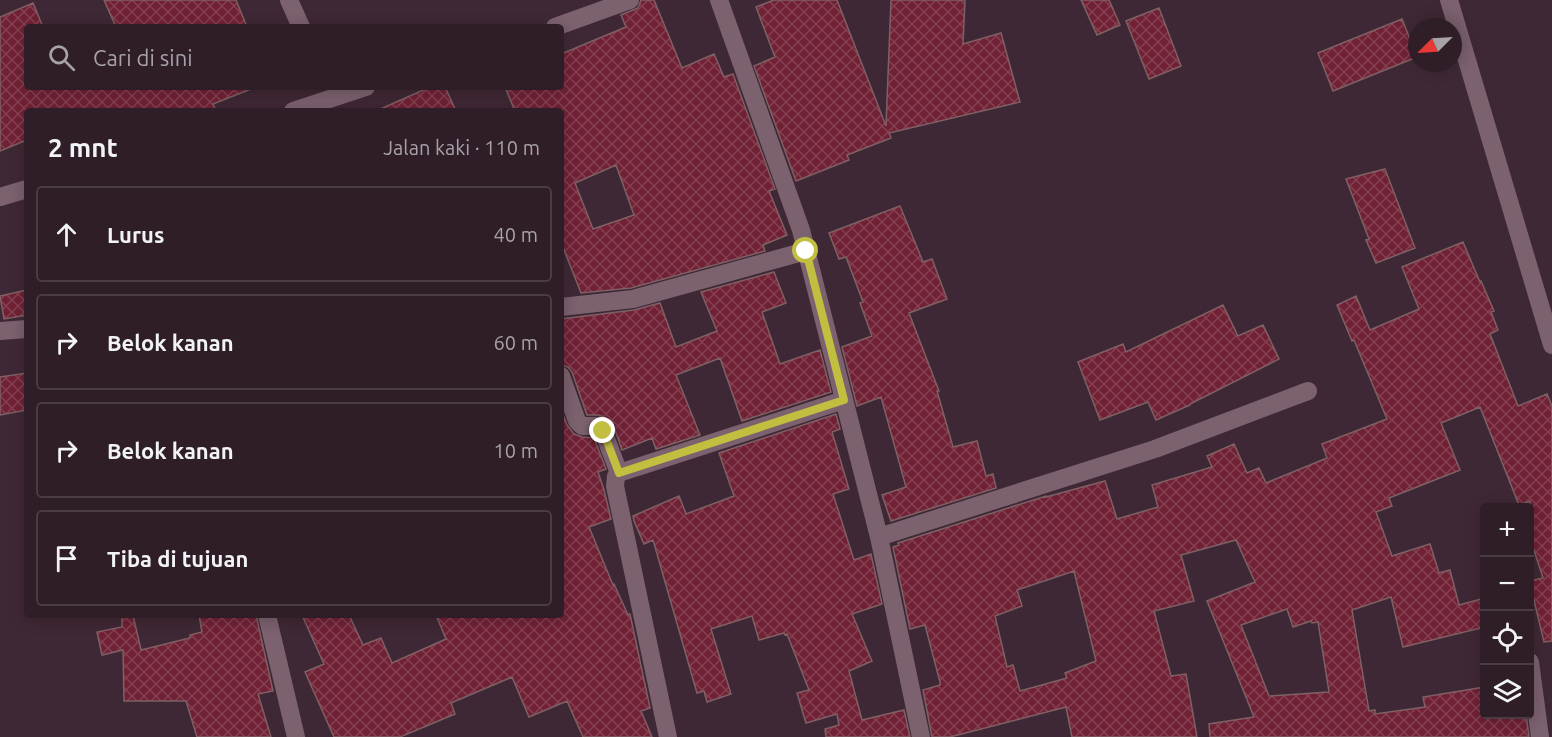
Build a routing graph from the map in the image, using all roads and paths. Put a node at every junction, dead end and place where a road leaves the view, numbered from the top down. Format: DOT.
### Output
graph roads {
  1 [pos="289,0"];
  2 [pos="630,0"];
  3 [pos="718,0"];
  4 [pos="1449,0"];
  5 [pos="300,24"];
  6 [pos="563,24"];
  7 [pos="343,90"];
  8 [pos="328,92"];
  9 [pos="303,108"];
  10 [pos="24,190"];
  11 [pos="0,197"];
  12 [pos="806,251"];
  13 [pos="564,307"];
  14 [pos="24,329"];
  15 [pos="0,331"];
  16 [pos="1552,345"];
  17 [pos="564,384"];
  18 [pos="1308,392"];
  19 [pos="844,400"];
  20 [pos="619,473"];
  21 [pos="879,537"];
  22 [pos="268,618"];
  23 [pos="1530,665"];
  24 [pos="296,737"];
  25 [pos="668,737"];
  26 [pos="921,737"];
  27 [pos="1540,737"];
  1 -- 5 [label="street"];
  2 -- 6 [label="street"];
  3 -- 12 [label="street"];
  4 -- 16 [label="street"];
  7 -- 8 [label="street"];
  8 -- 9 [label="street"];
  10 -- 11 [label="street"];
  12 -- 13 [label="street"];
  12 -- 19 [label="street"];
  14 -- 15 [label="street"];
  17 -- 20 [label="street"];
  18 -- 21 [label="street"];
  19 -- 20 [label="street"];
  19 -- 21 [label="street"];
  20 -- 25 [label="street"];
  21 -- 26 [label="street"];
  22 -- 24 [label="street"];
  23 -- 27 [label="street"];
}
